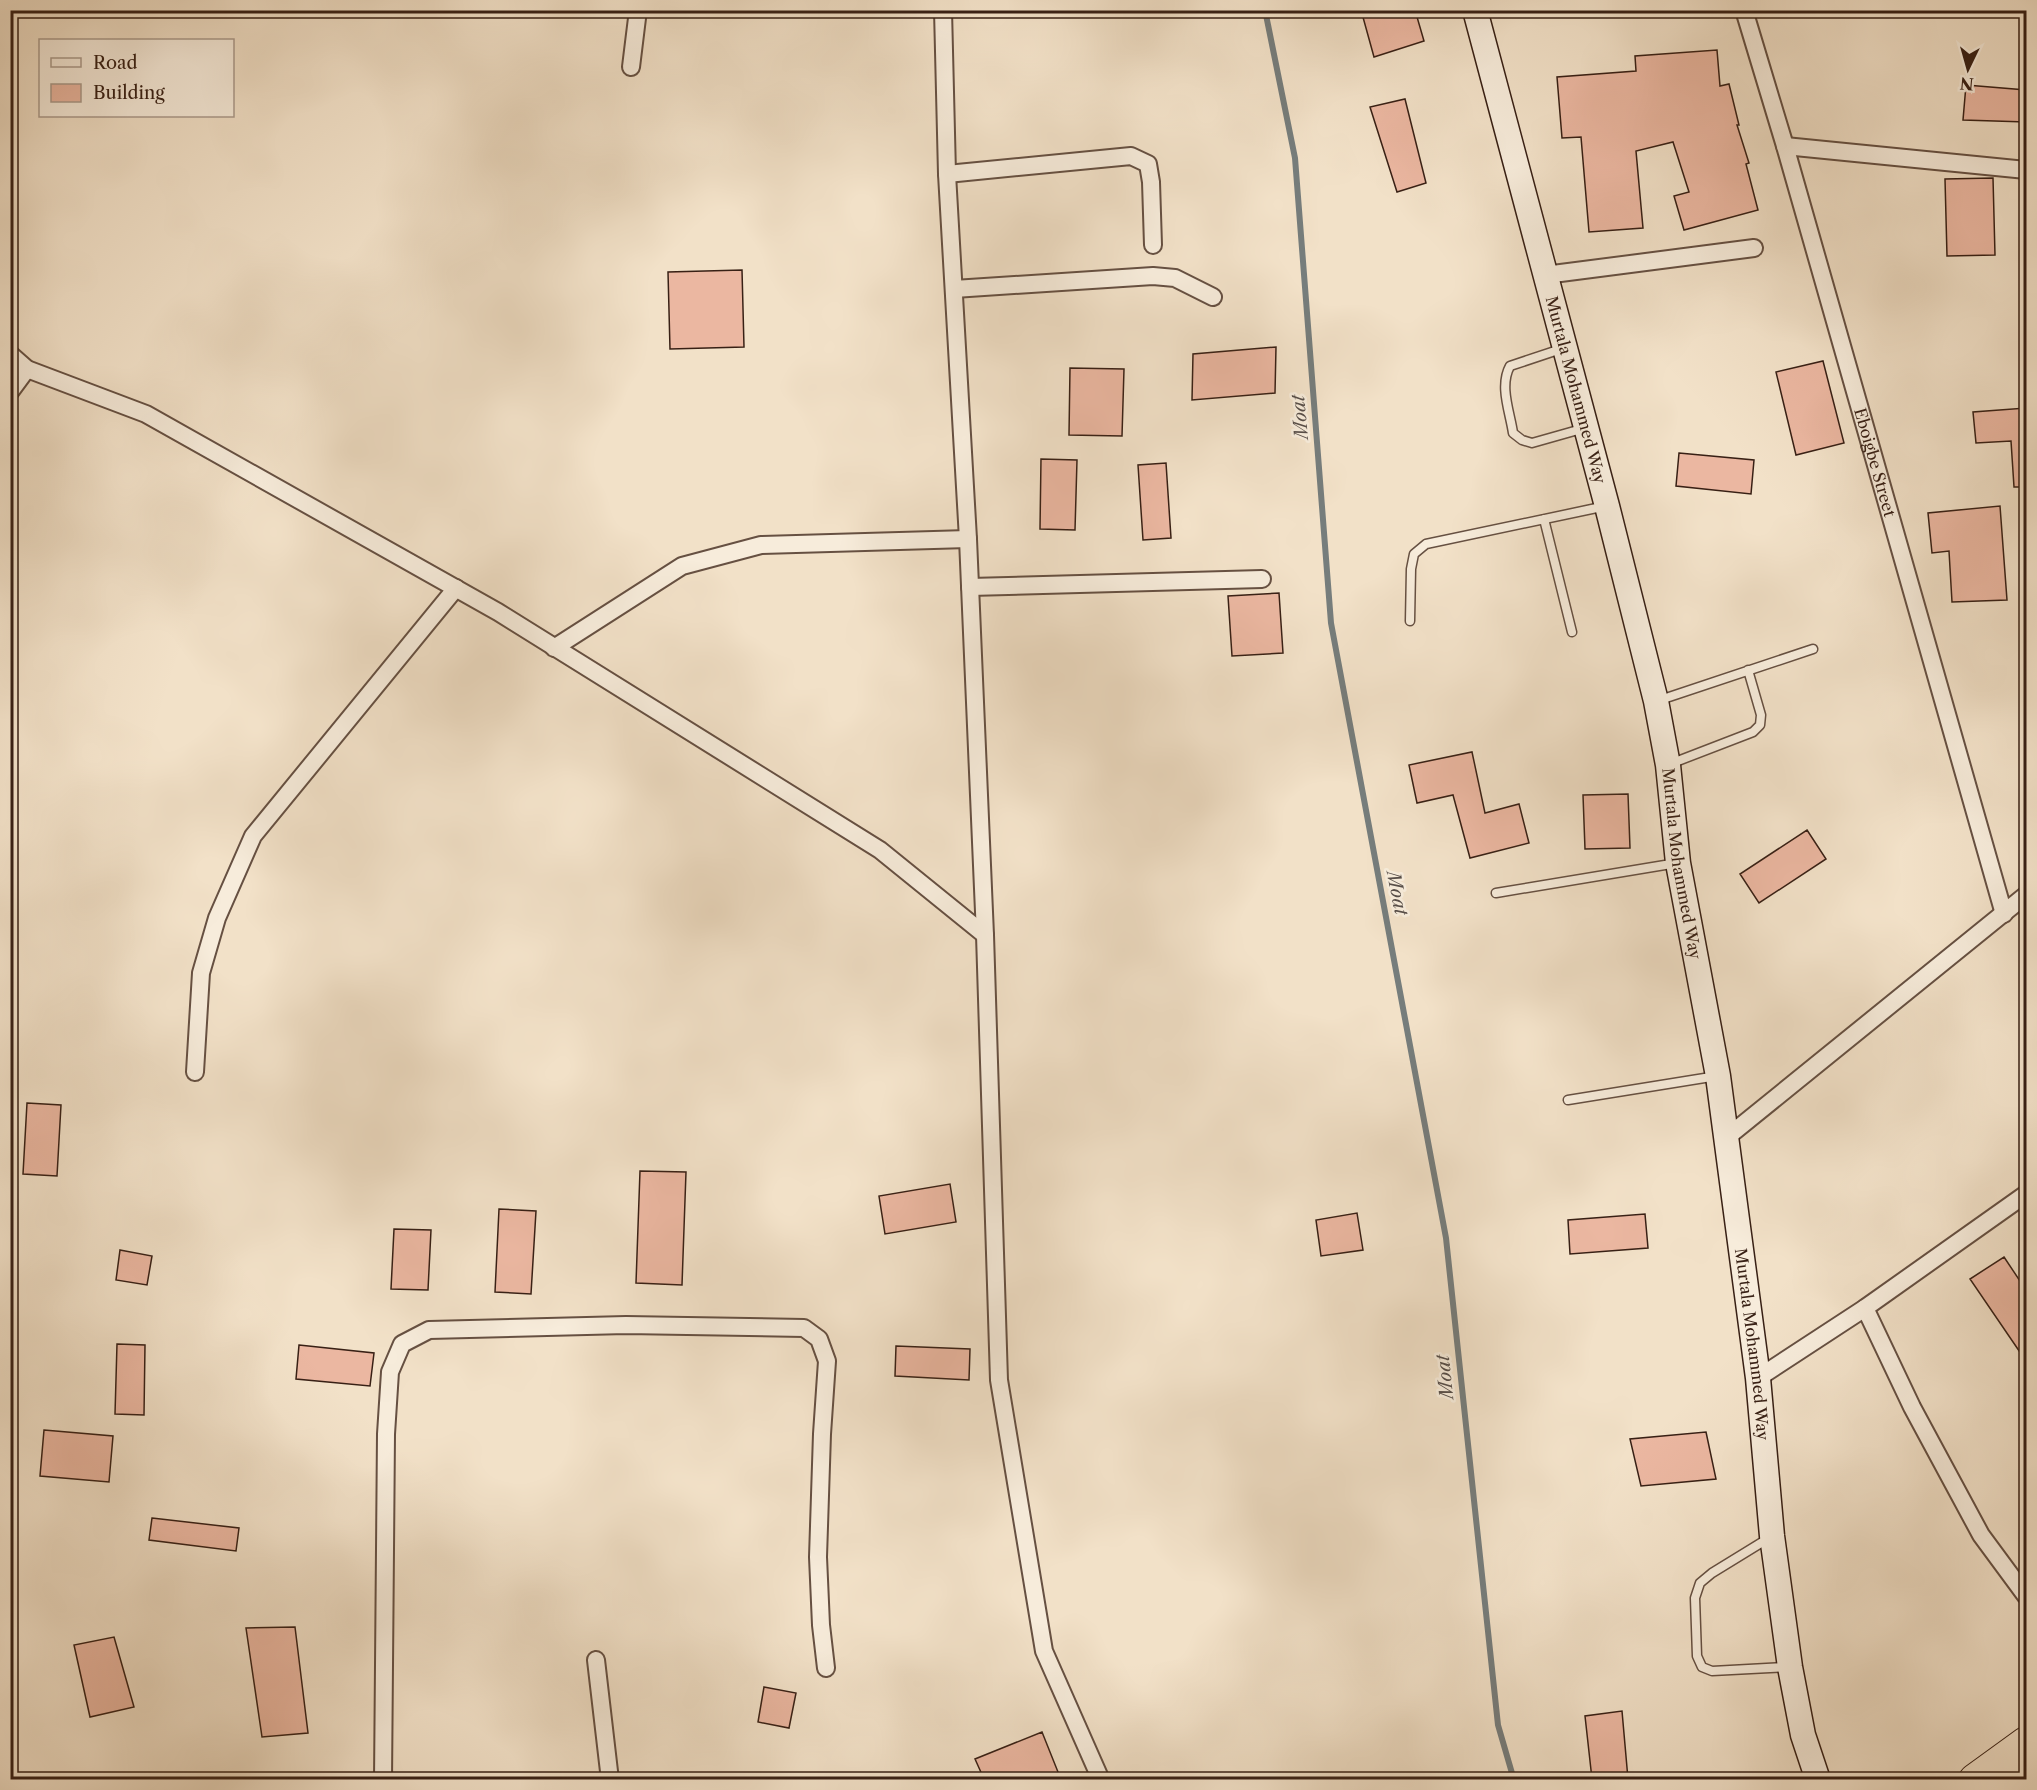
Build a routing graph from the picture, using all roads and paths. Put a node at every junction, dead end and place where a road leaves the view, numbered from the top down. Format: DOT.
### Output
graph roads {
  1 [pos="638,10"];
  2 [pos="943,10"];
  3 [pos="1475,10"];
  4 [pos="1744,10"];
  5 [pos="631,67"];
  6 [pos="1785,146"];
  7 [pos="2026,170"];
  8 [pos="947,174"];
  9 [pos="1153,245"];
  10 [pos="1754,248"];
  11 [pos="1545,275"];
  12 [pos="954,289"];
  13 [pos="1213,297"];
  14 [pos="1565,348"];
  15 [pos="10,354"];
  16 [pos="27,369"];
  17 [pos="10,392"];
  18 [pos="1586,428"];
  19 [pos="1607,506"];
  20 [pos="1544,519"];
  21 [pos="968,539"];
  22 [pos="1262,579"];
  23 [pos="970,587"];
  24 [pos="456,588"];
  25 [pos="1410,621"];
  26 [pos="1572,632"];
  27 [pos="554,648"];
  28 [pos="1814,649"];
  29 [pos="1748,670"];
  30 [pos="1656,701"];
  31 [pos="1668,765"];
  32 [pos="1678,863"];
  33 [pos="1496,893"];
  34 [pos="2026,895"];
  35 [pos="2004,914"];
  36 [pos="985,935"];
  37 [pos="195,1072"];
  38 [pos="1718,1076"];
  39 [pos="1568,1100"];
  40 [pos="1726,1138"];
  41 [pos="2026,1194"];
  42 [pos="1865,1308"];
  43 [pos="1758,1378"];
  44 [pos="1772,1536"];
  45 [pos="2026,1596"];
  46 [pos="596,1660"];
  47 [pos="1790,1667"];
  48 [pos="826,1668"];
  49 [pos="1803,1735"];
  50 [pos="2026,1743"];
  51 [pos="2026,1775"];
  52 [pos="383,1779"];
  53 [pos="610,1779"];
  54 [pos="1101,1779"];
  55 [pos="1801,1779"];
  56 [pos="1818,1779"];
  57 [pos="1975,1779"];
  58 [pos="2020,1779"];
  1 -- 5 [label="street"];
  2 -- 8 [label="street"];
  3 -- 11 [label="street, Murtala Mohammed Way"];
  4 -- 6 [label="street, Eboigbe Street"];
  6 -- 7 [label="street"];
  6 -- 35 [label="street, Eboigbe Street"];
  8 -- 9 [label="street"];
  8 -- 12 [label="street"];
  10 -- 11 [label="street"];
  11 -- 14 [label="street, Murtala Mohammed Way"];
  12 -- 13 [label="street"];
  12 -- 21 [label="street"];
  14 -- 18 [label="street, Murtala Mohammed Way"];
  14 -- 18 [label="lane"];
  15 -- 16 [label="street"];
  16 -- 17 [label="street"];
  16 -- 24 [label="street"];
  18 -- 19 [label="street, Murtala Mohammed Way"];
  19 -- 20 [label="lane"];
  19 -- 30 [label="street, Murtala Mohammed Way"];
  20 -- 25 [label="lane"];
  20 -- 26 [label="lane"];
  21 -- 23 [label="street"];
  21 -- 27 [label="street"];
  22 -- 23 [label="street"];
  23 -- 36 [label="street"];
  24 -- 27 [label="street"];
  24 -- 37 [label="street"];
  27 -- 36 [label="street"];
  28 -- 29 [label="lane"];
  29 -- 30 [label="lane"];
  29 -- 31 [label="lane"];
  30 -- 31 [label="street, Murtala Mohammed Way"];
  31 -- 32 [label="street, Murtala Mohammed Way"];
  32 -- 33 [label="lane"];
  32 -- 38 [label="street, Murtala Mohammed Way"];
  34 -- 35 [label="street"];
  35 -- 40 [label="street"];
  36 -- 54 [label="street"];
  38 -- 39 [label="lane"];
  38 -- 40 [label="street, Murtala Mohammed Way"];
  40 -- 43 [label="street, Murtala Mohammed Way"];
  41 -- 42 [label="street"];
  42 -- 43 [label="street"];
  42 -- 45 [label="street"];
  43 -- 44 [label="street, Murtala Mohammed Way"];
  44 -- 47 [label="street, Murtala Mohammed Way"];
  44 -- 47 [label="lane"];
  46 -- 53 [label="street"];
  47 -- 49 [label="street, Murtala Mohammed Way"];
  48 -- 52 [label="street"];
  49 -- 55 [label="street"];
  49 -- 56 [label="street"];
  50 -- 57 [label="highway"];
  51 -- 58 [label="highway"];
}
